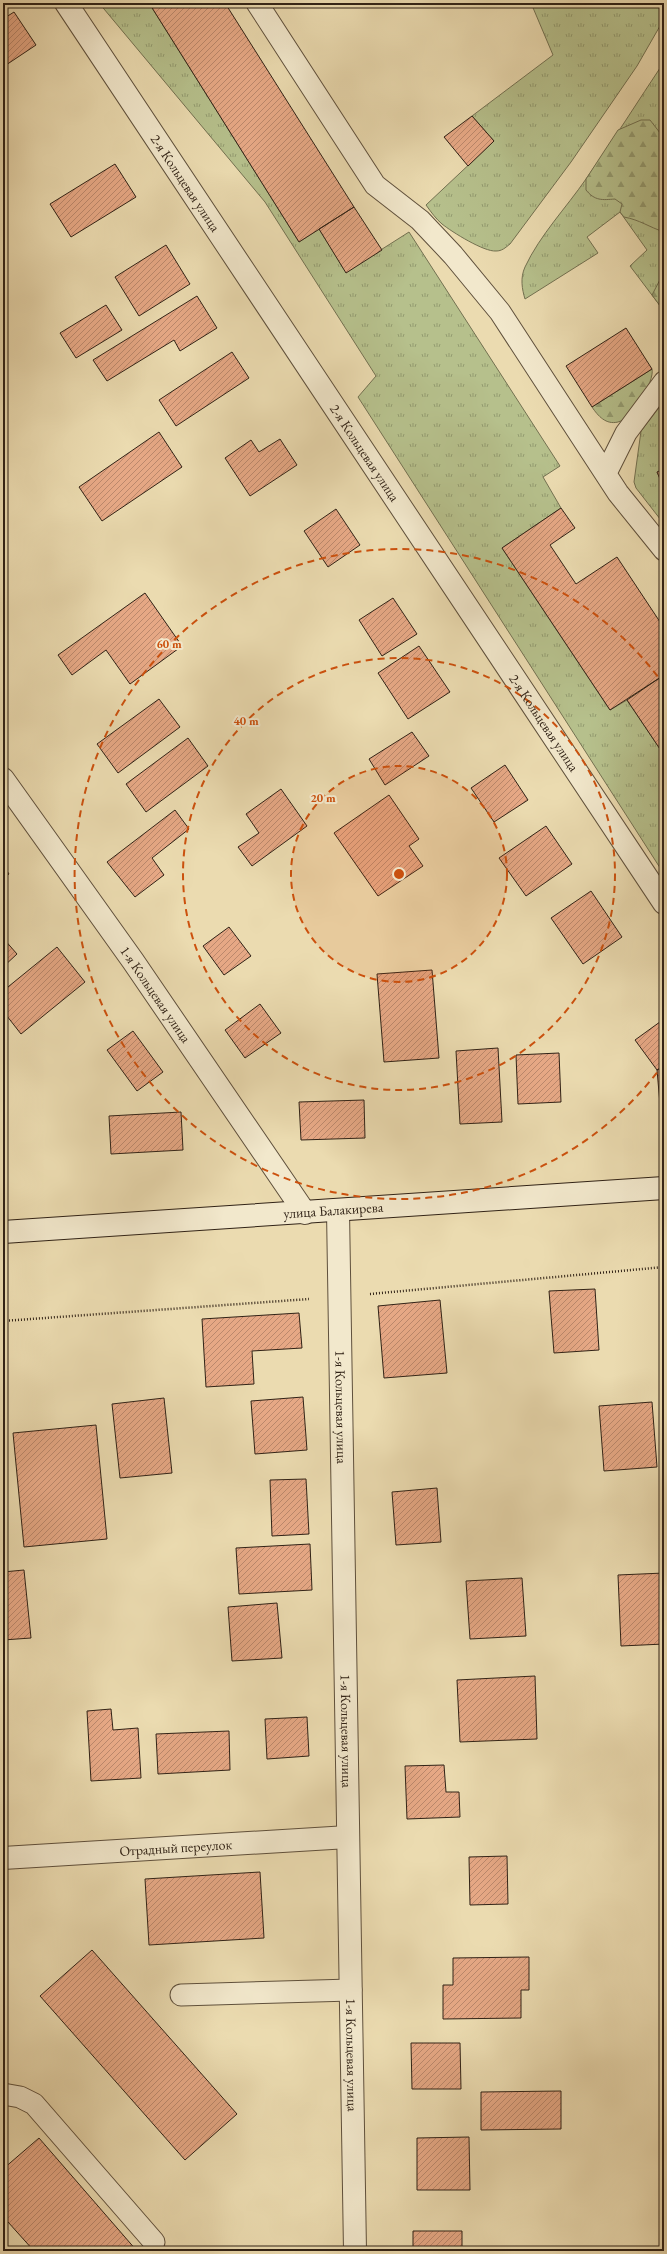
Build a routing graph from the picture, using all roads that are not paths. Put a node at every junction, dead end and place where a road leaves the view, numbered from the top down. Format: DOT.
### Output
graph roads {
  1 [pos="66,3"];
  2 [pos="257,3"];
  3 [pos="664,382"];
  4 [pos="606,473"];
  5 [pos="664,550"];
  6 [pos="3,779"];
  7 [pos="664,903"];
  8 [pos="664,1188"];
  9 [pos="338,1211"];
  10 [pos="305,1213"];
  11 [pos="3,1232"];
  12 [pos="348,1837"];
  13 [pos="3,1858"];
  14 [pos="351,1990"];
  15 [pos="181,1995"];
  16 [pos="3,2094"];
  17 [pos="154,2242"];
  18 [pos="355,2251"];
  1 -- 7 [label="street, 2-я Кольцевая улица"];
  2 -- 4 [label="lane"];
  3 -- 4 [label="lane"];
  4 -- 5 [label="lane"];
  6 -- 10 [label="street, 1-я Кольцевая улица"];
  8 -- 9 [label="street, улица Балакирева"];
  9 -- 10 [label="street, улица Балакирева"];
  9 -- 12 [label="street, 1-я Кольцевая улица"];
  10 -- 11 [label="street, улица Балакирева"];
  12 -- 13 [label="street, Отрадный переулок"];
  12 -- 14 [label="street, 1-я Кольцевая улица"];
  14 -- 15 [label="lane"];
  14 -- 18 [label="street, 1-я Кольцевая улица"];
  16 -- 17 [label="lane"];
}
